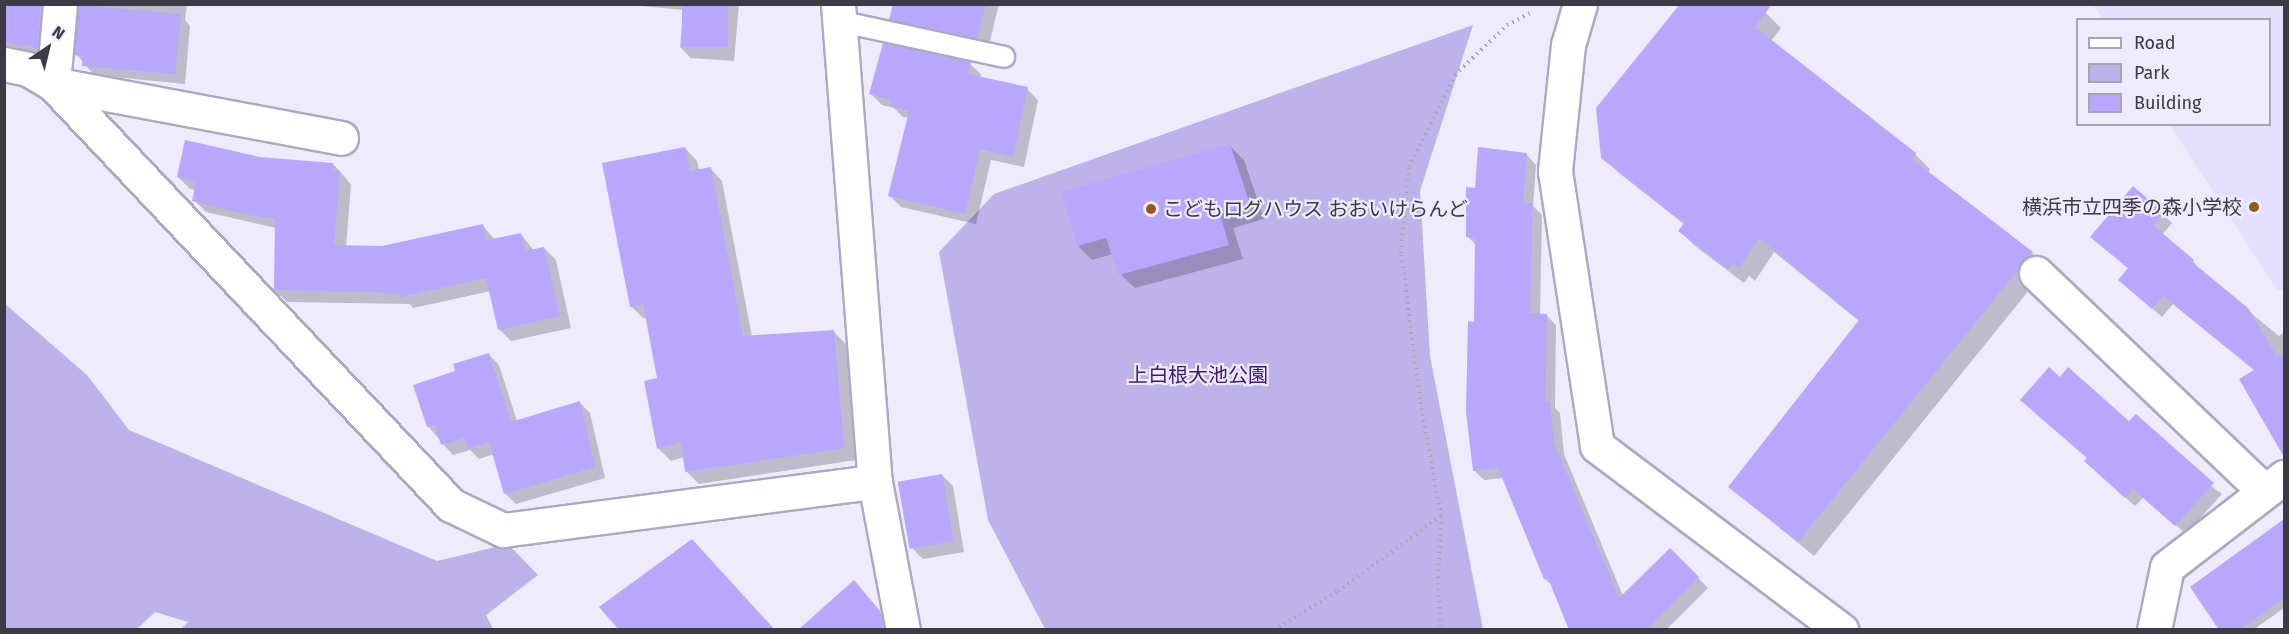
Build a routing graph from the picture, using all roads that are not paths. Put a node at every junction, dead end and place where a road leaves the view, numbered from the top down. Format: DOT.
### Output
graph roads {
  1 [pos="60,4"];
  2 [pos="1580,4"];
  3 [pos="838,13"];
  4 [pos="1004,57"];
  5 [pos="4,63"];
  6 [pos="53,84"];
  7 [pos="341,138"];
  8 [pos="2036,273"];
  9 [pos="875,482"];
  10 [pos="2274,484"];
  11 [pos="903,630"];
  12 [pos="1841,630"];
  13 [pos="2154,630"];
  1 -- 6 [label="street"];
  2 -- 12 [label="street"];
  3 -- 4 [label="lane"];
  3 -- 9 [label="street"];
  5 -- 6 [label="street"];
  6 -- 7 [label="street"];
  6 -- 9 [label="street"];
  8 -- 10 [label="street"];
  9 -- 11 [label="street"];
  10 -- 13 [label="street"];
}
